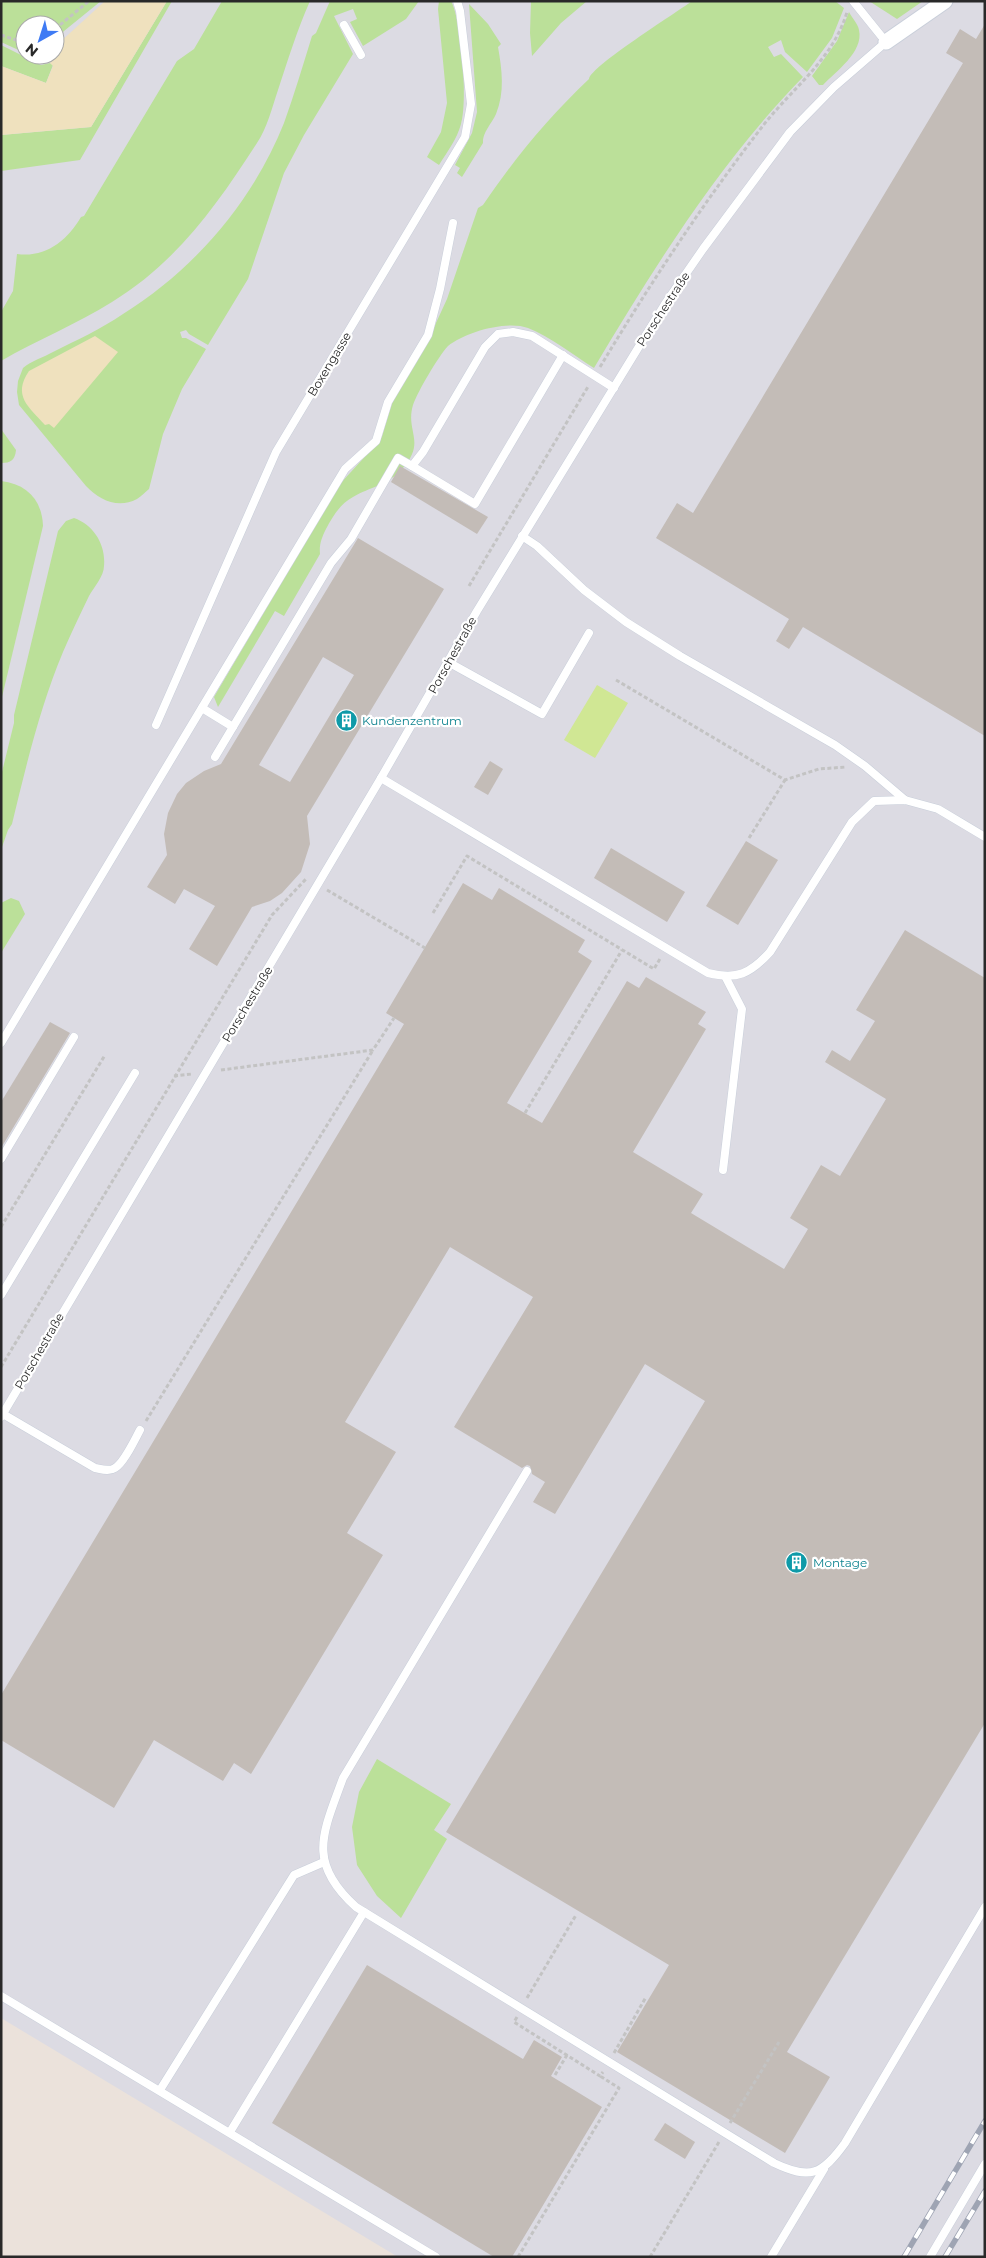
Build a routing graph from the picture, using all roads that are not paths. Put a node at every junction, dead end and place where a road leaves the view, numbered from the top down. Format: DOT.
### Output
graph roads {
  1 [pos="457,1"];
  2 [pos="944,1"];
  3 [pos="850,5"];
  4 [pos="344,25"];
  5 [pos="886,42"];
  6 [pos="361,55"];
  7 [pos="453,223"];
  8 [pos="563,355"];
  9 [pos="614,388"];
  10 [pos="412,466"];
  11 [pos="522,536"];
  12 [pos="589,633"];
  13 [pos="448,662"];
  14 [pos="202,708"];
  15 [pos="156,725"];
  16 [pos="233,727"];
  17 [pos="215,757"];
  18 [pos="381,778"];
  19 [pos="905,800"];
  20 [pos="985,837"];
  21 [pos="726,978"];
  22 [pos="74,1037"];
  23 [pos="1,1043"];
  24 [pos="135,1073"];
  25 [pos="1,1159"];
  26 [pos="723,1170"];
  27 [pos="1,1295"];
  28 [pos="2,1416"];
  29 [pos="140,1430"];
  30 [pos="527,1471"];
  31 [pos="324,1862"];
  32 [pos="985,1907"];
  33 [pos="364,1912"];
  34 [pos="1,1996"];
  35 [pos="160,2090"];
  36 [pos="230,2132"];
  37 [pos="985,2164"];
  38 [pos="825,2167"];
  39 [pos="436,2257"];
  40 [pos="771,2257"];
  41 [pos="930,2257"];
  1 -- 15 [label="lane, Boxengasse"];
  2 -- 5 [label="street, Porschestraße"];
  3 -- 5 [label="lane"];
  4 -- 6 [label="lane"];
  5 -- 9 [label="lane, Porschestraße"];
  7 -- 14 [label="lane"];
  8 -- 9 [label="lane"];
  8 -- 10 [label="lane"];
  8 -- 10 [label="lane"];
  9 -- 11 [label="lane, Porschestraße"];
  10 -- 16 [label="lane"];
  11 -- 13 [label="lane, Porschestraße"];
  11 -- 19 [label="lane"];
  12 -- 13 [label="lane"];
  13 -- 18 [label="lane, Porschestraße"];
  14 -- 16 [label="lane"];
  14 -- 23 [label="lane"];
  16 -- 17 [label="lane"];
  18 -- 21 [label="lane"];
  18 -- 28 [label="lane, Porschestraße"];
  19 -- 20 [label="lane"];
  19 -- 21 [label="lane"];
  21 -- 26 [label="lane"];
  22 -- 25 [label="lane"];
  24 -- 27 [label="lane"];
  28 -- 29 [label="lane"];
  30 -- 31 [label="lane"];
  31 -- 33 [label="lane"];
  31 -- 35 [label="lane"];
  32 -- 38 [label="lane"];
  33 -- 36 [label="lane"];
  33 -- 38 [label="lane"];
  34 -- 35 [label="lane"];
  35 -- 36 [label="lane"];
  36 -- 39 [label="lane"];
  37 -- 41 [label="lane"];
  38 -- 40 [label="lane"];
}
